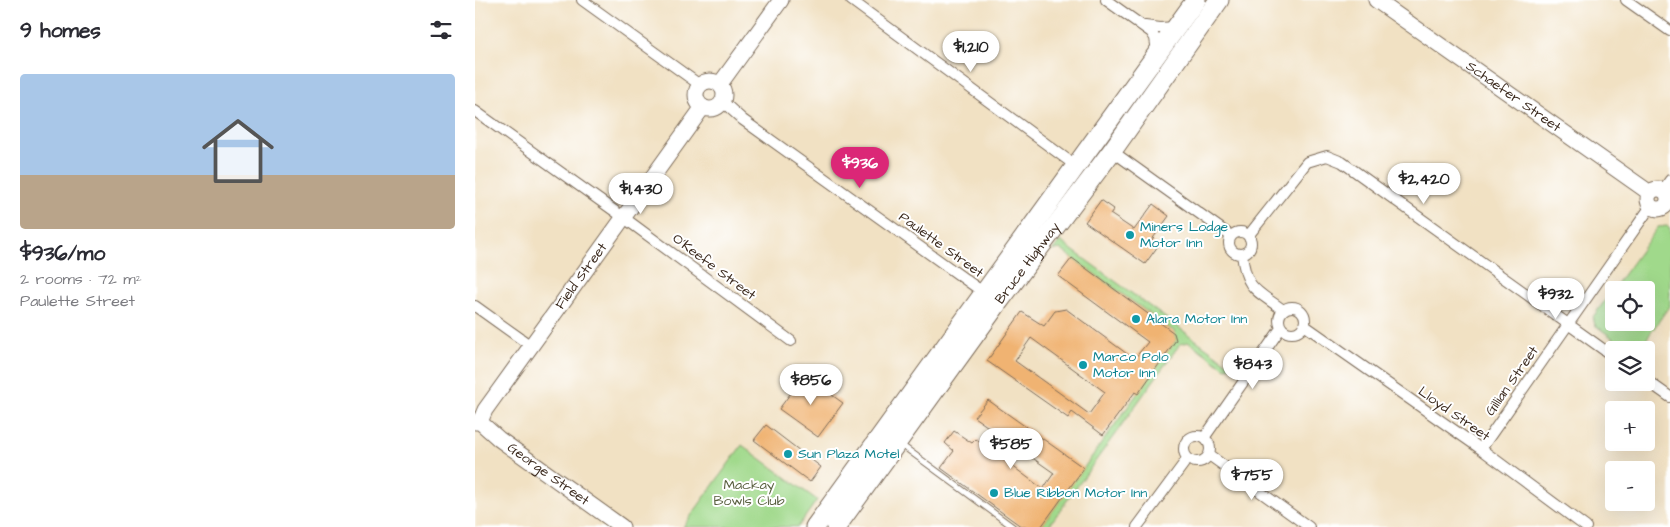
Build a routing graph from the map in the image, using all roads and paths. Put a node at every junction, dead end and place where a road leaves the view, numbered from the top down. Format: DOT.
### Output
graph roads {
  1 [pos="582,0"];
  2 [pos="781,0"];
  3 [pos="851,0"];
  4 [pos="1106,0"];
  5 [pos="1196,0"];
  6 [pos="1219,0"];
  7 [pos="1376,0"];
  8 [pos="1626,0"];
  9 [pos="1141,26"];
  10 [pos="1176,27"];
  11 [pos="1670,32"];
  12 [pos="1157,53"];
  13 [pos="720,84"];
  14 [pos="700,85"];
  15 [pos="723,102"];
  16 [pos="703,107"];
  17 [pos="475,111"];
  18 [pos="1112,151"];
  19 [pos="1076,166"];
  20 [pos="1662,197"];
  21 [pos="623,217"];
  22 [pos="1231,236"];
  23 [pos="1248,236"];
  24 [pos="1242,254"];
  25 [pos="991,298"];
  26 [pos="475,306"];
  27 [pos="1283,310"];
  28 [pos="1568,324"];
  29 [pos="1304,325"];
  30 [pos="1281,328"];
  31 [pos="791,341"];
  32 [pos="531,346"];
  33 [pos="1605,351"];
  34 [pos="1655,386"];
  35 [pos="1670,397"];
  36 [pos="477,422"];
  37 [pos="1203,438"];
  38 [pos="897,442"];
  39 [pos="1481,449"];
  40 [pos="1209,455"];
  41 [pos="1188,458"];
  42 [pos="841,525"];
  43 [pos="622,527"];
  44 [pos="815,527"];
  45 [pos="1013,527"];
  46 [pos="1137,527"];
  47 [pos="1309,527"];
  48 [pos="1586,527"];
  1 -- 14 [label="street"];
  2 -- 13 [label="street"];
  3 -- 19 [label="street"];
  4 -- 9 [label="street"];
  5 -- 10 [label="highway, Bruce Highway"];
  6 -- 18 [label="highway, Bruce Highway"];
  7 -- 20 [label="street, Schaefer Street"];
  8 -- 11 [label="street"];
  9 -- 10 [label="street"];
  9 -- 12 [label="street"];
  10 -- 12 [label="highway, Bruce Highway"];
  12 -- 19 [label="highway, Bruce Highway"];
  13 -- 14 [label="street"];
  13 -- 15 [label="street"];
  14 -- 16 [label="street"];
  15 -- 16 [label="street"];
  15 -- 25 [label="street, Paulette Street"];
  16 -- 21 [label="street, Field Street"];
  17 -- 21 [label="street, O'Keefe Street"];
  18 -- 22 [label="street"];
  18 -- 25 [label="highway, Bruce Highway"];
  19 -- 25 [label="highway, Bruce Highway"];
  20 -- 28 [label="street, Gillian Street"];
  21 -- 31 [label="street, O'Keefe Street"];
  21 -- 32 [label="street, Field Street"];
  22 -- 23 [label="street"];
  22 -- 24 [label="street"];
  23 -- 24 [label="street"];
  23 -- 28 [label="street"];
  24 -- 27 [label="street"];
  25 -- 38 [label="highway, Bruce Highway"];
  25 -- 44 [label="highway, Bruce Highway"];
  26 -- 32 [label="street"];
  27 -- 29 [label="street"];
  27 -- 30 [label="street"];
  28 -- 33 [label="street"];
  28 -- 39 [label="street, Gillian Street"];
  29 -- 30 [label="street"];
  29 -- 39 [label="street, Lloyd Street"];
  30 -- 37 [label="street"];
  32 -- 36 [label="street, Field Street"];
  34 -- 35 [label="street"];
  36 -- 43 [label="street, George Street"];
  37 -- 40 [label="street"];
  37 -- 41 [label="street"];
  38 -- 42 [label="highway, Bruce Highway"];
  38 -- 45 [label="lane"];
  39 -- 48 [label="street, Lloyd Street"];
  40 -- 41 [label="street"];
  40 -- 47 [label="street"];
  41 -- 46 [label="street"];
}
